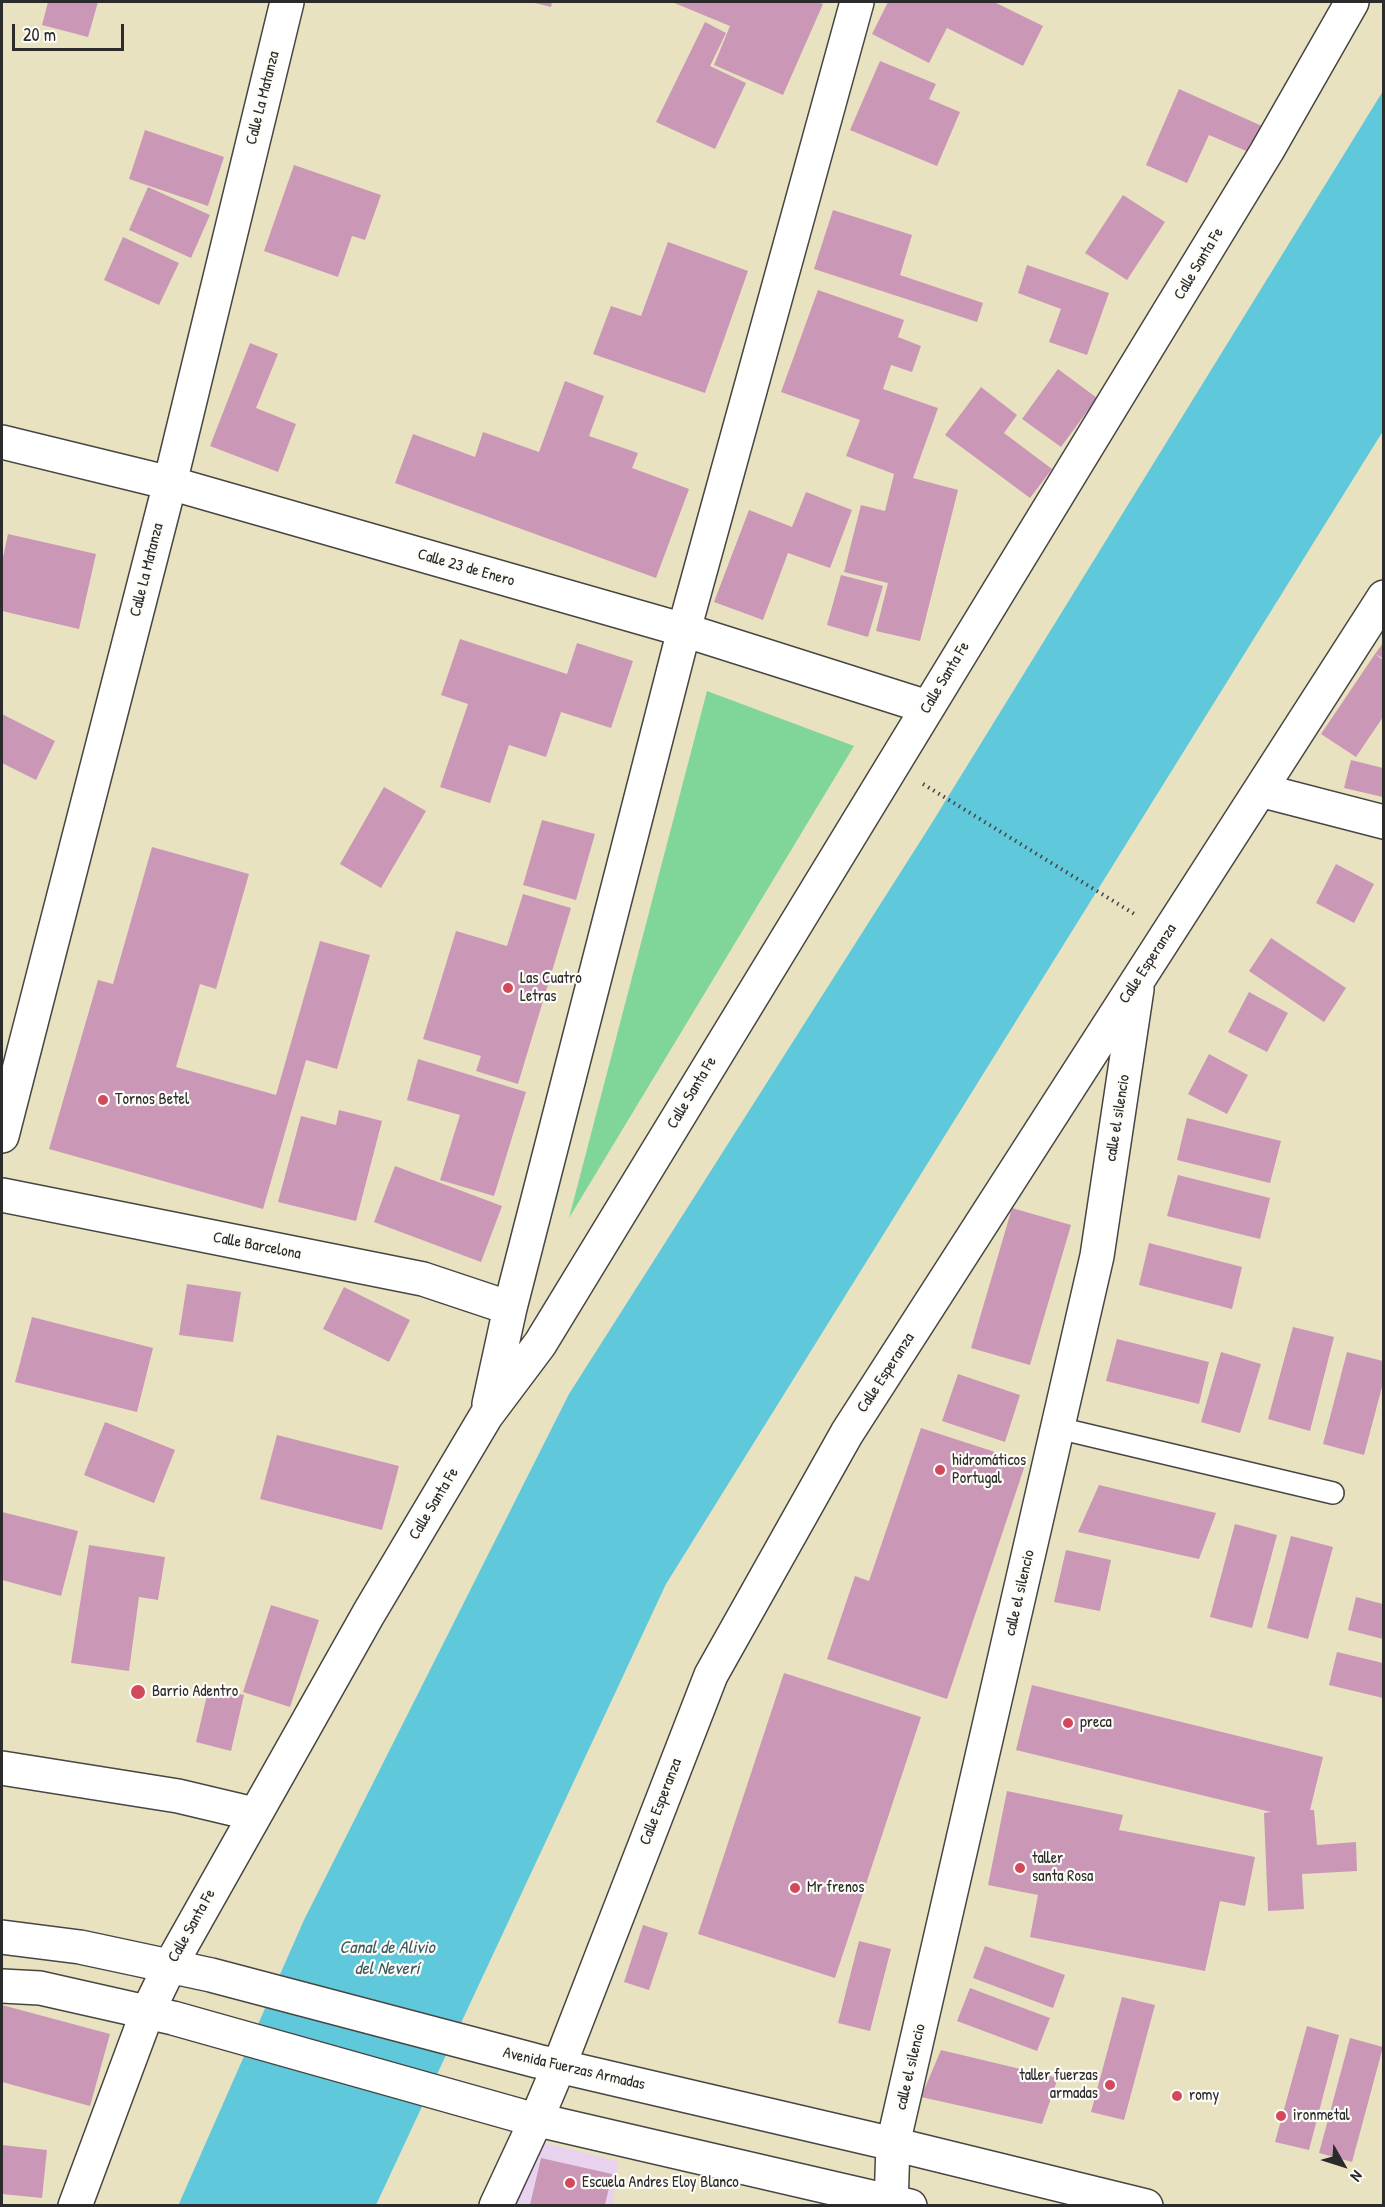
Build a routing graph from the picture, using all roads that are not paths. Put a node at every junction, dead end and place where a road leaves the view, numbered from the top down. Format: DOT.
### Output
graph roads {
  1 [pos="857,2"];
  2 [pos="1352,2"];
  3 [pos="281,3"];
  4 [pos="2,442"];
  5 [pos="170,483"];
  6 [pos="1383,597"];
  7 [pos="684,630"];
  8 [pos="927,707"];
  9 [pos="1260,790"];
  10 [pos="1383,822"];
  11 [pos="1139,979"];
  12 [pos="2,1136"];
  13 [pos="2,1195"];
  14 [pos="510,1308"];
  15 [pos="486,1416"];
  16 [pos="1058,1428"];
  17 [pos="1333,1493"];
  18 [pos="2,1768"];
  19 [pos="254,1814"];
  20 [pos="2,1937"];
  21 [pos="170,1966"];
  22 [pos="2,1986"];
  23 [pos="160,2015"];
  24 [pos="548,2064"];
  25 [pos="529,2117"];
  26 [pos="893,2144"];
  27 [pos="897,2204"];
  28 [pos="75,2205"];
  29 [pos="496,2205"];
  30 [pos="1146,2205"];
  1 -- 7 [label="street"];
  2 -- 8 [label="street, Calle Santa Fe"];
  3 -- 5 [label="street, Calle La Matanza"];
  4 -- 5 [label="street, Calle 23 de Enero"];
  5 -- 7 [label="street, Calle 23 de Enero"];
  5 -- 12 [label="street, Calle La Matanza"];
  6 -- 9 [label="street, Calle Esperanza"];
  7 -- 8 [label="street, Calle 23 de Enero"];
  7 -- 14 [label="street"];
  8 -- 15 [label="street, Calle Santa Fe"];
  9 -- 10 [label="street"];
  9 -- 11 [label="street, Calle Esperanza"];
  11 -- 16 [label="street, calle el silencio"];
  11 -- 24 [label="street, Calle Esperanza"];
  13 -- 14 [label="street, Calle Barcelona"];
  14 -- 15 [label="street"];
  15 -- 19 [label="street, Calle Santa Fe"];
  16 -- 17 [label="lane"];
  16 -- 26 [label="street, calle el silencio"];
  18 -- 19 [label="street"];
  19 -- 21 [label="street, Calle Santa Fe"];
  20 -- 21 [label="street, Avenida Fuerzas Armadas"];
  21 -- 23 [label="street, Calle Santa Fe"];
  21 -- 24 [label="street, Avenida Fuerzas Armadas"];
  22 -- 23 [label="street"];
  23 -- 25 [label="street"];
  23 -- 28 [label="street, Calle Santa Fe"];
  24 -- 25 [label="street, Calle Esperanza"];
  24 -- 26 [label="street, Avenida Fuerzas Armadas"];
  25 -- 27 [label="street"];
  25 -- 29 [label="street, Calle Esperanza"];
  26 -- 27 [label="street, calle el silencio"];
  26 -- 30 [label="street, Avenida Fuerzas Armadas"];
}
